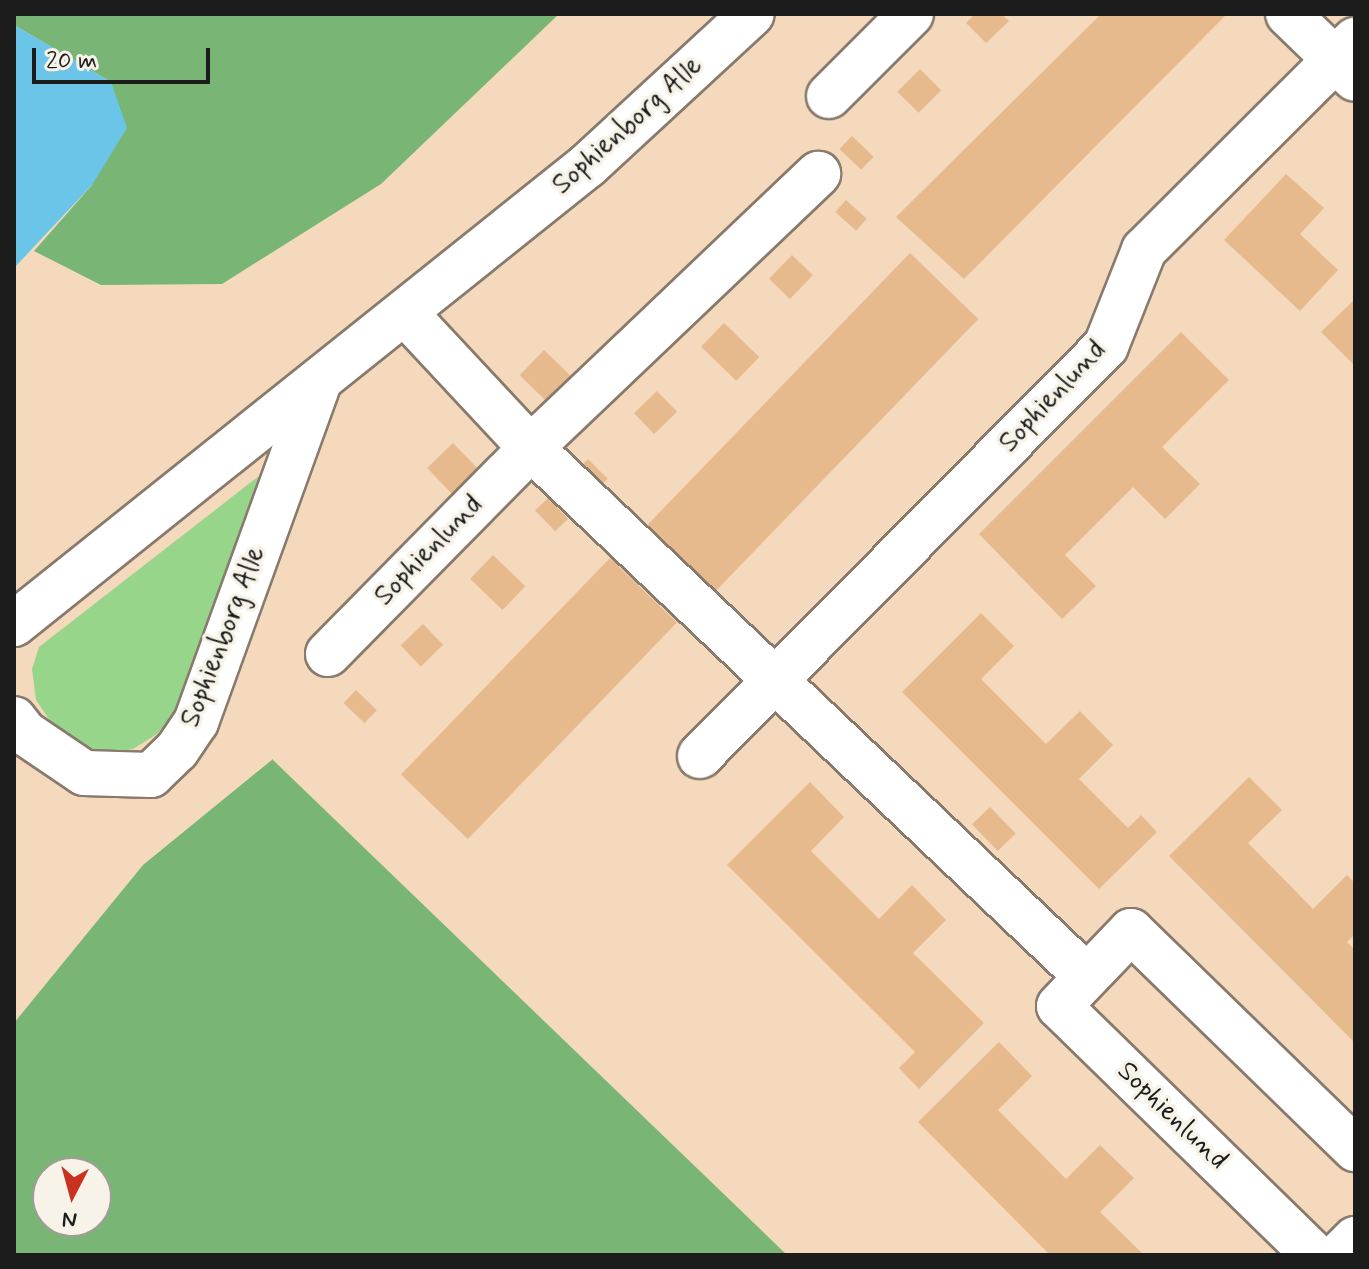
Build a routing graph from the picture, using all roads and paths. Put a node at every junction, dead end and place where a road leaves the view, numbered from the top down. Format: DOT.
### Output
graph roads {
  1 [pos="752,14"];
  2 [pos="911,14"];
  3 [pos="1288,14"];
  4 [pos="1348,59"];
  5 [pos="829,96"];
  6 [pos="818,174"];
  7 [pos="406,314"];
  8 [pos="317,387"];
  9 [pos="531,448"];
  10 [pos="14,624"];
  11 [pos="328,654"];
  12 [pos="773,680"];
  13 [pos="14,719"];
  14 [pos="700,756"];
  15 [pos="1087,977"];
  16 [pos="1355,1149"];
  17 [pos="1355,1239"];
  18 [pos="1314,1255"];
  19 [pos="1339,1255"];
  1 -- 7 [label="street, Sophienborg Alle"];
  2 -- 5 [label="street"];
  3 -- 4 [label="street, Sophienlund"];
  4 -- 12 [label="street, Sophienlund"];
  6 -- 9 [label="street, Sophienlund"];
  7 -- 8 [label="street, Sophienborg Alle"];
  7 -- 9 [label="street"];
  8 -- 10 [label="street, Sophienborg Alle"];
  8 -- 13 [label="street, Sophienborg Alle"];
  9 -- 11 [label="street, Sophienlund"];
  9 -- 12 [label="street"];
  12 -- 14 [label="street, Sophienlund"];
  12 -- 15 [label="street"];
  15 -- 16 [label="street, Sophienlund"];
  15 -- 18 [label="street, Sophienlund"];
  17 -- 19 [label="street"];
}
